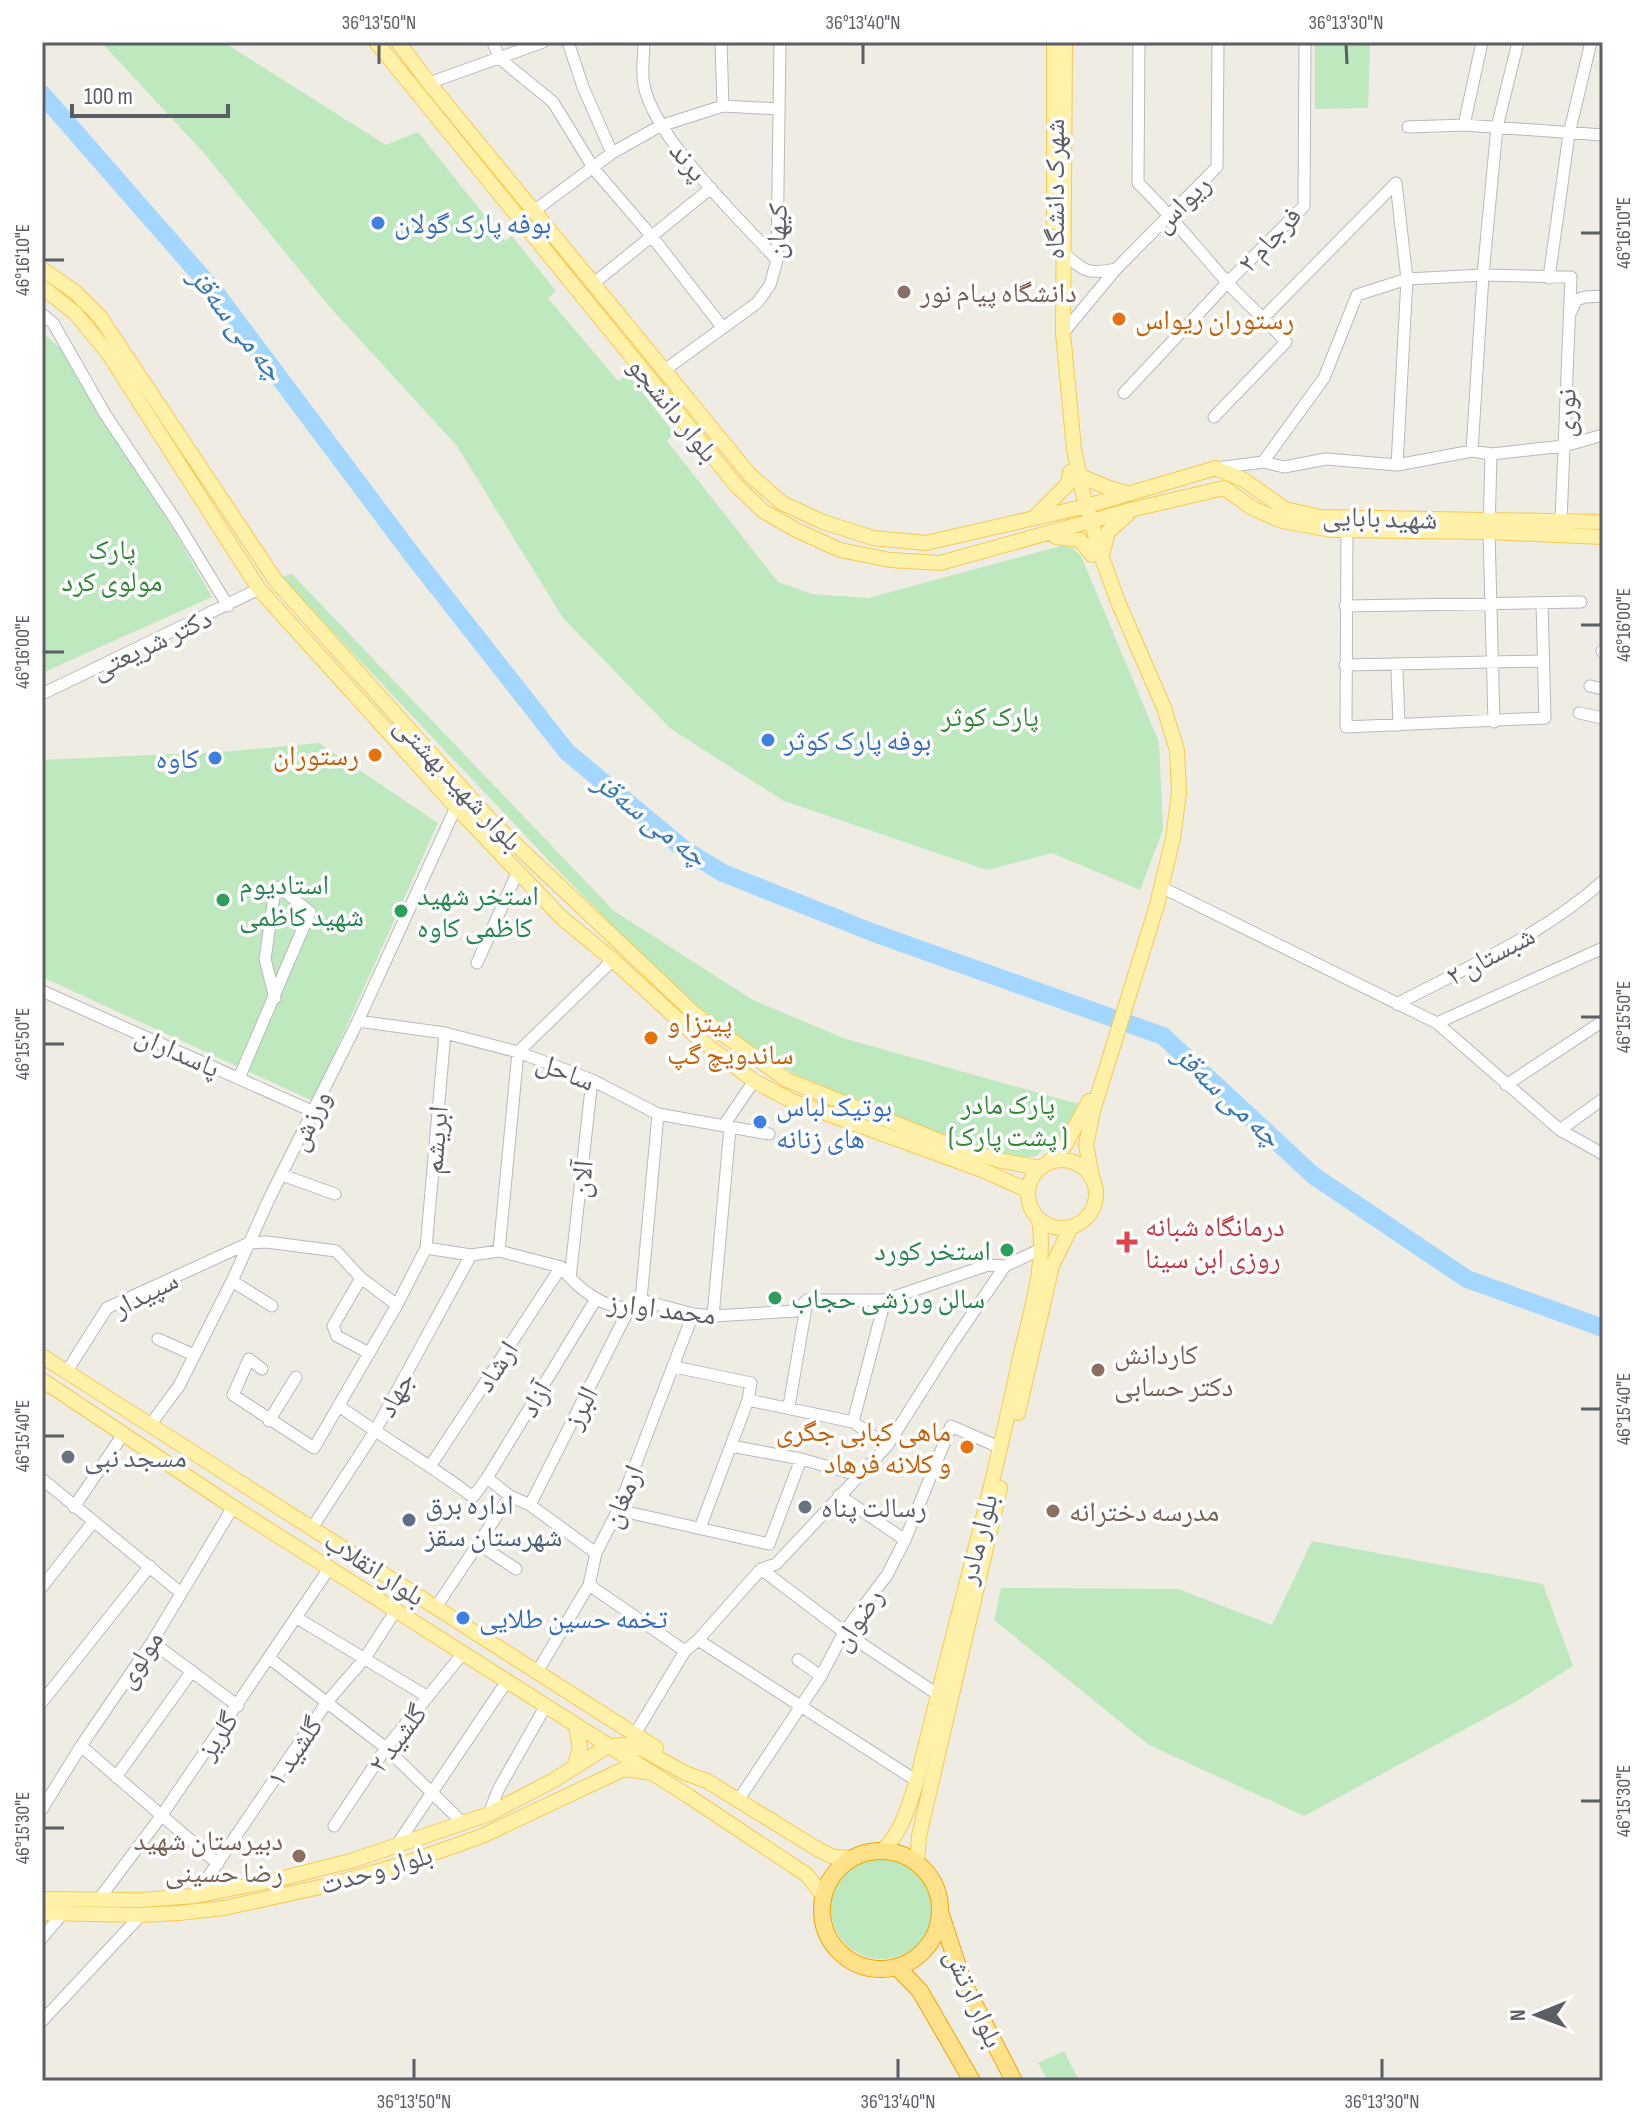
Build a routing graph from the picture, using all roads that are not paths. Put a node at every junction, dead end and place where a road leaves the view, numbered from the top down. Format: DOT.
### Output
graph roads {
  1 [pos="376,42"];
  2 [pos="398,42"];
  3 [pos="493,42"];
  4 [pos="543,42"];
  5 [pos="568,42"];
  6 [pos="644,42"];
  7 [pos="721,42"];
  8 [pos="780,42"];
  9 [pos="1054,42"];
  10 [pos="1065,42"];
  11 [pos="1139,42"];
  12 [pos="1218,42"];
  13 [pos="1305,42"];
  14 [pos="1482,42"];
  15 [pos="1518,42"];
  16 [pos="1591,42"];
  17 [pos="499,58"];
  18 [pos="429,83"];
  19 [pos="723,106"];
  20 [pos="779,109"];
  21 [pos="1464,125"];
  22 [pos="660,126"];
  23 [pos="1408,127"];
  24 [pos="1497,127"];
  25 [pos="1569,134"];
  26 [pos="1603,135"];
  27 [pos="612,153"];
  28 [pos="594,169"];
  29 [pos="711,188"];
  30 [pos="534,211"];
  31 [pos="1170,214"];
  32 [pos="653,238"];
  33 [pos="1062,251"];
  34 [pos="777,260"];
  35 [pos="42,269"];
  36 [pos="1116,269"];
  37 [pos="1483,275"];
  38 [pos="1549,278"];
  39 [pos="1407,279"];
  40 [pos="594,283"];
  41 [pos="1227,283"];
  42 [pos="42,287"];
  43 [pos="1603,296"];
  44 [pos="1569,310"];
  45 [pos="42,314"];
  46 [pos="1264,317"];
  47 [pos="723,328"];
  48 [pos="1063,333"];
  49 [pos="666,369"];
  50 [pos="1124,393"];
  51 [pos="1214,417"];
  52 [pos="1603,435"];
  53 [pos="1564,446"];
  54 [pos="1472,451"];
  55 [pos="1491,454"];
  56 [pos="1263,462"];
  57 [pos="1397,465"];
  58 [pos="1216,468"];
  59 [pos="1075,474"];
  60 [pos="1128,493"];
  61 [pos="1082,506"];
  62 [pos="1134,509"];
  63 [pos="1036,516"];
  64 [pos="1561,521"];
  65 [pos="1603,522"];
  66 [pos="1088,523"];
  67 [pos="1489,525"];
  68 [pos="1347,531"];
  69 [pos="1038,536"];
  70 [pos="1603,537"];
  71 [pos="926,543"];
  72 [pos="1097,555"];
  73 [pos="925,562"];
  74 [pos="276,581"];
  75 [pos="259,589"];
  76 [pos="1581,602"];
  77 [pos="1542,603"];
  78 [pos="1491,605"];
  79 [pos="228,606"];
  80 [pos="1345,606"];
  81 [pos="1543,661"];
  82 [pos="1492,663"];
  83 [pos="1345,665"];
  84 [pos="1397,670"];
  85 [pos="1590,686"];
  86 [pos="1603,689"];
  87 [pos="42,694"];
  88 [pos="1579,713"];
  89 [pos="1603,718"];
  90 [pos="1494,722"];
  91 [pos="1399,725"];
  92 [pos="456,807"];
  93 [pos="518,871"];
  94 [pos="1603,881"];
  95 [pos="1161,887"];
  96 [pos="1153,904"];
  97 [pos="1603,948"];
  98 [pos="613,960"];
  99 [pos="477,963"];
  100 [pos="42,991"];
  101 [pos="275,998"];
  102 [pos="1397,1004"];
  103 [pos="358,1021"];
  104 [pos="1603,1021"];
  105 [pos="1437,1023"];
  106 [pos="445,1033"];
  107 [pos="518,1052"];
  108 [pos="239,1078"];
  109 [pos="592,1080"];
  110 [pos="754,1081"];
  111 [pos="1506,1085"];
  112 [pos="1603,1099"];
  113 [pos="1092,1102"];
  114 [pos="314,1112"];
  115 [pos="658,1114"];
  116 [pos="727,1126"];
  117 [pos="1560,1130"];
  118 [pos="769,1134"];
  119 [pos="1603,1154"];
  120 [pos="1044,1166"];
  121 [pos="282,1175"];
  122 [pos="1092,1177"];
  123 [pos="335,1194"];
  124 [pos="1028,1195"];
  125 [pos="1039,1219"];
  126 [pos="1071,1227"];
  127 [pos="249,1243"];
  128 [pos="426,1248"];
  129 [pos="1041,1249"];
  130 [pos="499,1251"];
  131 [pos="471,1255"];
  132 [pos="1005,1266"];
  133 [pos="561,1267"];
  134 [pos="361,1278"];
  135 [pos="570,1278"];
  136 [pos="232,1281"];
  137 [pos="596,1299"];
  138 [pos="641,1300"];
  139 [pos="807,1300"];
  140 [pos="885,1300"];
  141 [pos="397,1305"];
  142 [pos="272,1306"];
  143 [pos="629,1309"];
  144 [pos="693,1314"];
  145 [pos="713,1316"];
  146 [pos="158,1339"];
  147 [pos="369,1353"];
  148 [pos="194,1355"];
  149 [pos="42,1356"];
  150 [pos="675,1367"];
  151 [pos="262,1369"];
  152 [pos="67,1371"];
  153 [pos="296,1377"];
  154 [pos="42,1380"];
  155 [pos="748,1400"];
  156 [pos="339,1406"];
  157 [pos="789,1406"];
  158 [pos="269,1421"];
  159 [pos="853,1422"];
  160 [pos="150,1425"];
  161 [pos="375,1431"];
  162 [pos="124,1433"];
  163 [pos="731,1446"];
  164 [pos="887,1446"];
  165 [pos="1001,1448"];
  166 [pos="801,1459"];
  167 [pos="431,1465"];
  168 [pos="861,1476"];
  169 [pos="487,1478"];
  170 [pos="42,1479"];
  171 [pos="839,1495"];
  172 [pos="510,1496"];
  173 [pos="530,1505"];
  174 [pos="74,1507"];
  175 [pos="233,1507"];
  176 [pos="618,1510"];
  177 [pos="93,1522"];
  178 [pos="312,1528"];
  179 [pos="700,1528"];
  180 [pos="905,1540"];
  181 [pos="480,1545"];
  182 [pos="596,1553"];
  183 [pos="150,1566"];
  184 [pos="330,1567"];
  185 [pos="516,1569"];
  186 [pos="761,1569"];
  187 [pos="385,1574"];
  188 [pos="357,1585"];
  189 [pos="589,1585"];
  190 [pos="42,1587"];
  191 [pos="181,1593"];
  192 [pos="436,1607"];
  193 [pos="396,1610"];
  194 [pos="297,1618"];
  195 [pos="844,1632"];
  196 [pos="698,1640"];
  197 [pos="152,1642"];
  198 [pos="685,1651"];
  199 [pos="464,1652"];
  200 [pos="269,1658"];
  201 [pos="365,1658"];
  202 [pos="798,1660"];
  203 [pos="192,1671"];
  204 [pos="537,1672"];
  205 [pos="821,1676"];
  206 [pos="507,1681"];
  207 [pos="937,1694"];
  208 [pos="428,1697"];
  209 [pos="42,1702"];
  210 [pos="327,1702"];
  211 [pos="238,1706"];
  212 [pos="545,1707"];
  213 [pos="799,1707"];
  214 [pos="576,1726"];
  215 [pos="635,1734"];
  216 [pos="81,1746"];
  217 [pos="608,1746"];
  218 [pos="386,1748"];
  219 [pos="579,1765"];
  220 [pos="652,1773"];
  221 [pos="116,1777"];
  222 [pos="598,1780"];
  223 [pos="707,1781"];
  224 [pos="917,1781"];
  225 [pos="431,1794"];
  226 [pos="739,1799"];
  227 [pos="42,1809"];
  228 [pos="489,1814"];
  229 [pos="162,1815"];
  230 [pos="464,1824"];
  231 [pos="334,1826"];
  232 [pos="395,1847"];
  233 [pos="883,1850"];
  234 [pos="851,1858"];
  235 [pos="917,1862"];
  236 [pos="218,1864"];
  237 [pos="195,1896"];
  238 [pos="823,1896"];
  239 [pos="42,1899"];
  240 [pos="99,1899"];
  241 [pos="941,1912"];
  242 [pos="42,1913"];
  243 [pos="63,1913"];
  244 [pos="141,1915"];
  245 [pos="42,1938"];
  246 [pos="897,1967"];
  247 [pos="42,2021"];
  248 [pos="972,2081"];
  249 [pos="1014,2081"];
  1 -- 73 [label="main road, بلوار دانشجو"];
  2 -- 18 [label="main road, بلوار دانشجو"];
  3 -- 17 [label="street"];
  4 -- 17 [label="street"];
  5 -- 27 [label="street"];
  6 -- 22 [label="street, پرند"];
  7 -- 19 [label="street"];
  8 -- 20 [label="street, کیهان"];
  9 -- 59 [label="main road, شهرک دانشگاه"];
  10 -- 33 [label="main road"];
  11 -- 31 [label="street"];
  12 -- 31 [label="street, ریواس"];
  13 -- 41 [label="street, فرجام ۲"];
  14 -- 21 [label="street"];
  15 -- 24 [label="street"];
  16 -- 25 [label="street"];
  17 -- 18 [label="street"];
  17 -- 28 [label="street"];
  18 -- 30 [label="main road, بلوار دانشجو"];
  19 -- 20 [label="street"];
  19 -- 22 [label="street"];
  20 -- 34 [label="street, کیهان"];
  21 -- 23 [label="street"];
  21 -- 24 [label="street"];
  22 -- 27 [label="street"];
  22 -- 29 [label="street, پرند"];
  24 -- 25 [label="street"];
  24 -- 37 [label="street"];
  25 -- 26 [label="street"];
  25 -- 38 [label="street"];
  27 -- 28 [label="street"];
  28 -- 30 [label="street"];
  28 -- 32 [label="street"];
  29 -- 32 [label="street"];
  29 -- 34 [label="street, پرند"];
  30 -- 40 [label="main road, بلوار دانشجو"];
  31 -- 36 [label="street, ریواس"];
  31 -- 41 [label="street"];
  32 -- 40 [label="street"];
  32 -- 47 [label="street"];
  33 -- 36 [label="street"];
  33 -- 48 [label="main road"];
  34 -- 47 [label="street, کیهان"];
  35 -- 74 [label="main road, بلوار شهید بهشتی"];
  36 -- 48 [label="street, ریواس"];
  37 -- 38 [label="street"];
  37 -- 39 [label="street"];
  37 -- 54 [label="street"];
  38 -- 44 [label="street"];
  39 -- 46 [label="street"];
  39 -- 56 [label="street"];
  39 -- 57 [label="street"];
  40 -- 49 [label="main road, بلوار دانشجو"];
  41 -- 46 [label="street"];
  41 -- 50 [label="street, فرجام ۲"];
  42 -- 75 [label="main road, بلوار شهید بهشتی"];
  43 -- 44 [label="street"];
  44 -- 53 [label="street, نوری"];
  45 -- 79 [label="street"];
  46 -- 51 [label="street"];
  47 -- 49 [label="street, کیهان"];
  48 -- 59 [label="main road"];
  49 -- 71 [label="main road, بلوار دانشجو"];
  52 -- 53 [label="street"];
  53 -- 55 [label="street"];
  53 -- 64 [label="street, نوری"];
  54 -- 55 [label="street"];
  54 -- 57 [label="street"];
  55 -- 67 [label="street"];
  56 -- 57 [label="street"];
  56 -- 58 [label="street"];
  58 -- 60 [label="main road"];
  58 -- 67 [label="main road, شهید بابایی"];
  59 -- 60 [label="main road"];
  59 -- 61 [label="main road"];
  59 -- 63 [label="main road"];
  60 -- 61 [label="main road"];
  61 -- 63 [label="main road, بلوار دانشجو"];
  61 -- 66 [label="main road"];
  62 -- 66 [label="main road, شهید بابایی"];
  62 -- 68 [label="main road, شهید بابایی"];
  62 -- 72 [label="main road"];
  63 -- 71 [label="main road, بلوار دانشجو"];
  64 -- 65 [label="main road, شهید بابایی"];
  64 -- 67 [label="main road, شهید بابایی"];
  66 -- 69 [label="main road, بلوار دانشجو"];
  66 -- 72 [label="main road"];
  67 -- 68 [label="main road, شهید بابایی"];
  67 -- 70 [label="main road, شهید بابایی"];
  67 -- 78 [label="street"];
  68 -- 80 [label="street"];
  69 -- 72 [label="main road"];
  69 -- 73 [label="main road, بلوار دانشجو"];
  71 -- 73 [label="main road"];
  72 -- 95 [label="main road"];
  72 -- 96 [label="main road"];
  74 -- 75 [label="main road"];
  74 -- 120 [label="main road, بلوار شهید بهشتی"];
  75 -- 79 [label="street, دکتر شریعتی"];
  75 -- 92 [label="main road, بلوار شهید بهشتی"];
  76 -- 77 [label="street"];
  77 -- 78 [label="street"];
  77 -- 81 [label="street"];
  78 -- 80 [label="street"];
  78 -- 82 [label="street"];
  79 -- 87 [label="street, دکتر شریعتی"];
  80 -- 83 [label="street"];
  81 -- 82 [label="street"];
  81 -- 90 [label="street"];
  82 -- 83 [label="street"];
  82 -- 90 [label="street"];
  83 -- 91 [label="street"];
  84 -- 91 [label="street"];
  85 -- 86 [label="street"];
  88 -- 89 [label="street"];
  90 -- 91 [label="street"];
  92 -- 93 [label="main road, بلوار شهید بهشتی"];
  92 -- 103 [label="street, ورزش"];
  93 -- 98 [label="main road, بلوار شهید بهشتی"];
  93 -- 99 [label="street"];
  94 -- 102 [label="street, شبستان ۲"];
  95 -- 96 [label="main road"];
  95 -- 102 [label="street"];
  96 -- 113 [label="main road"];
  97 -- 105 [label="street"];
  98 -- 107 [label="street"];
  98 -- 110 [label="main road, بلوار شهید بهشتی"];
  100 -- 108 [label="street, پاسداران"];
  101 -- 101 [label="street"];
  101 -- 108 [label="street"];
  102 -- 105 [label="street"];
  103 -- 106 [label="street, ساحل"];
  103 -- 114 [label="street, ورزش"];
  104 -- 111 [label="street"];
  105 -- 111 [label="street"];
  106 -- 107 [label="street, ساحل"];
  106 -- 128 [label="street, ابریشم"];
  107 -- 109 [label="street, ساحل"];
  107 -- 130 [label="street"];
  108 -- 114 [label="street, پاسداران"];
  109 -- 115 [label="street, ساحل"];
  109 -- 135 [label="street, آلان"];
  110 -- 116 [label="street"];
  110 -- 124 [label="main road, بلوار شهید بهشتی"];
  111 -- 117 [label="street"];
  112 -- 117 [label="street"];
  113 -- 120 [label="main road"];
  113 -- 122 [label="main road"];
  114 -- 121 [label="street, ورزش"];
  115 -- 116 [label="street, ساحل"];
  115 -- 138 [label="street"];
  116 -- 118 [label="street, ساحل"];
  116 -- 145 [label="street"];
  117 -- 119 [label="street"];
  120 -- 122 [label="main road"];
  120 -- 124 [label="main road"];
  121 -- 123 [label="street"];
  121 -- 127 [label="street, ورزش"];
  122 -- 126 [label="main road"];
  124 -- 125 [label="main road"];
  125 -- 126 [label="main road"];
  125 -- 129 [label="main road, بلوار مادر"];
  126 -- 235 [label="main road, بلوار مادر"];
  127 -- 134 [label="street"];
  127 -- 136 [label="street, ورزش"];
  127 -- 152 [label="street, سپیدار"];
  128 -- 131 [label="street"];
  128 -- 141 [label="street"];
  129 -- 132 [label="street"];
  129 -- 165 [label="main road, بلوار مادر"];
  130 -- 131 [label="street"];
  130 -- 133 [label="street"];
  131 -- 161 [label="street, جهاد"];
  132 -- 140 [label="street, محمد اوارز"];
  132 -- 164 [label="street"];
  133 -- 135 [label="street, محمد اوارز"];
  133 -- 167 [label="street, ارشاد"];
  134 -- 141 [label="street"];
  134 -- 147 [label="street"];
  135 -- 137 [label="street, محمد اوارز"];
  136 -- 142 [label="street"];
  136 -- 148 [label="street, ورزش"];
  137 -- 143 [label="street, محمد اوارز"];
  137 -- 169 [label="street, آزاد"];
  138 -- 143 [label="street, محمد اوارز"];
  138 -- 144 [label="street, محمد اوارز"];
  139 -- 140 [label="street, محمد اوارز"];
  139 -- 145 [label="street, محمد اوارز"];
  139 -- 157 [label="street"];
  140 -- 159 [label="street"];
  141 -- 147 [label="street"];
  143 -- 173 [label="street, البرز"];
  144 -- 145 [label="street, محمد اوارز"];
  144 -- 150 [label="street, ارمغان"];
  146 -- 148 [label="street"];
  147 -- 156 [label="street"];
  148 -- 160 [label="street, ورزش"];
  149 -- 152 [label="main road, بلوار انقلاب"];
  150 -- 155 [label="street"];
  150 -- 176 [label="street, ارمغان"];
  151 -- 158 [label="street"];
  152 -- 160 [label="main road, بلوار انقلاب"];
  153 -- 158 [label="street"];
  154 -- 162 [label="main road, بلوار انقلاب"];
  155 -- 157 [label="street"];
  155 -- 163 [label="street"];
  156 -- 158 [label="street"];
  156 -- 161 [label="street"];
  157 -- 159 [label="street"];
  159 -- 164 [label="street"];
  160 -- 178 [label="main road, بلوار انقلاب"];
  161 -- 167 [label="street"];
  161 -- 178 [label="street, جهاد"];
  162 -- 174 [label="street"];
  162 -- 175 [label="main road, بلوار انقلاب"];
  163 -- 166 [label="street"];
  163 -- 179 [label="street"];
  164 -- 168 [label="street"];
  165 -- 180 [label="street, رضوان"];
  165 -- 207 [label="main road, بلوار مادر"];
  166 -- 168 [label="street"];
  166 -- 179 [label="street"];
  167 -- 169 [label="street, آزاد"];
  168 -- 171 [label="street"];
  169 -- 172 [label="street"];
  170 -- 174 [label="street"];
  171 -- 180 [label="street"];
  171 -- 186 [label="street"];
  172 -- 173 [label="street"];
  172 -- 181 [label="street"];
  173 -- 182 [label="street"];
  174 -- 177 [label="street"];
  175 -- 184 [label="main road, بلوار انقلاب"];
  175 -- 191 [label="street, مولوی"];
  176 -- 179 [label="street"];
  176 -- 182 [label="street, ارمغان"];
  177 -- 183 [label="street"];
  177 -- 190 [label="street"];
  178 -- 187 [label="main road, بلوار انقلاب"];
  180 -- 195 [label="street, رضوان"];
  181 -- 185 [label="street"];
  181 -- 192 [label="street"];
  182 -- 189 [label="street, ارمغان"];
  183 -- 191 [label="street"];
  183 -- 209 [label="street"];
  184 -- 188 [label="main road, بلوار انقلاب"];
  184 -- 194 [label="street, گلریز"];
  186 -- 195 [label="street"];
  186 -- 196 [label="street"];
  187 -- 188 [label="main road"];
  187 -- 192 [label="main road, بلوار انقلاب"];
  188 -- 193 [label="main road, بلوار انقلاب"];
  189 -- 198 [label="street"];
  189 -- 204 [label="street, ارمغان"];
  191 -- 197 [label="street, مولوی"];
  192 -- 204 [label="main road, بلوار انقلاب"];
  193 -- 199 [label="main road, بلوار انقلاب"];
  193 -- 201 [label="street, گلشید ۱"];
  194 -- 200 [label="street, گلریز"];
  194 -- 201 [label="street"];
  195 -- 205 [label="street, رضوان"];
  195 -- 207 [label="street"];
  196 -- 198 [label="street"];
  196 -- 213 [label="street"];
  197 -- 203 [label="street"];
  197 -- 216 [label="street, مولوی"];
  198 -- 215 [label="street"];
  199 -- 206 [label="main road, بلوار انقلاب"];
  199 -- 208 [label="street, گلشید ۲"];
  200 -- 210 [label="street"];
  200 -- 211 [label="street, گلریز"];
  201 -- 208 [label="street"];
  201 -- 210 [label="street, گلشید ۱"];
  202 -- 205 [label="street"];
  203 -- 211 [label="street"];
  203 -- 221 [label="street"];
  204 -- 215 [label="main road, بلوار انقلاب"];
  205 -- 213 [label="street, رضوان"];
  206 -- 212 [label="main road, بلوار انقلاب"];
  206 -- 225 [label="street"];
  207 -- 224 [label="main road, بلوار مادر"];
  208 -- 218 [label="street, گلشید ۲"];
  210 -- 218 [label="street"];
  210 -- 236 [label="street, گلشید ۱"];
  211 -- 229 [label="street, گلریز"];
  212 -- 214 [label="main road, بلوار انقلاب"];
  212 -- 228 [label="street"];
  213 -- 224 [label="street"];
  213 -- 226 [label="street, رضوان"];
  214 -- 217 [label="main road, بلوار انقلاب"];
  214 -- 219 [label="main road"];
  215 -- 223 [label="main road, بلوار انقلاب"];
  216 -- 221 [label="street"];
  216 -- 227 [label="street, مولوی"];
  217 -- 219 [label="main road"];
  217 -- 220 [label="main road, بلوار انقلاب"];
  217 -- 223 [label="main road, بلوار انقلاب"];
  218 -- 225 [label="street"];
  218 -- 231 [label="street, گلشید ۲"];
  219 -- 222 [label="main road"];
  219 -- 228 [label="main road, بلوار وحدت"];
  220 -- 222 [label="main road, بلوار وحدت"];
  220 -- 238 [label="main road"];
  221 -- 229 [label="street"];
  222 -- 244 [label="main road, بلوار وحدت"];
  223 -- 226 [label="main road, بلوار انقلاب"];
  224 -- 233 [label="main road, بلوار مادر"];
  225 -- 230 [label="street"];
  225 -- 232 [label="street"];
  226 -- 234 [label="main road, بلوار انقلاب"];
  228 -- 230 [label="main road, بلوار وحدت"];
  229 -- 236 [label="street"];
  229 -- 240 [label="street, گلریز"];
  230 -- 232 [label="main road, بلوار وحدت"];
  232 -- 237 [label="main road, بلوار وحدت"];
  233 -- 234 [label="highway"];
  233 -- 235 [label="highway"];
  234 -- 238 [label="highway"];
  235 -- 241 [label="highway"];
  236 -- 237 [label="street, گلشید ۱"];
  237 -- 240 [label="main road, بلوار وحدت"];
  238 -- 246 [label="highway"];
  239 -- 240 [label="main road, بلوار وحدت"];
  241 -- 246 [label="highway"];
  241 -- 249 [label="highway, بلوار ارتش"];
  242 -- 243 [label="main road, بلوار وحدت"];
  243 -- 244 [label="main road, بلوار وحدت"];
  243 -- 245 [label="street"];
  244 -- 247 [label="street"];
  246 -- 248 [label="highway, بلوار ارتش"];
}
